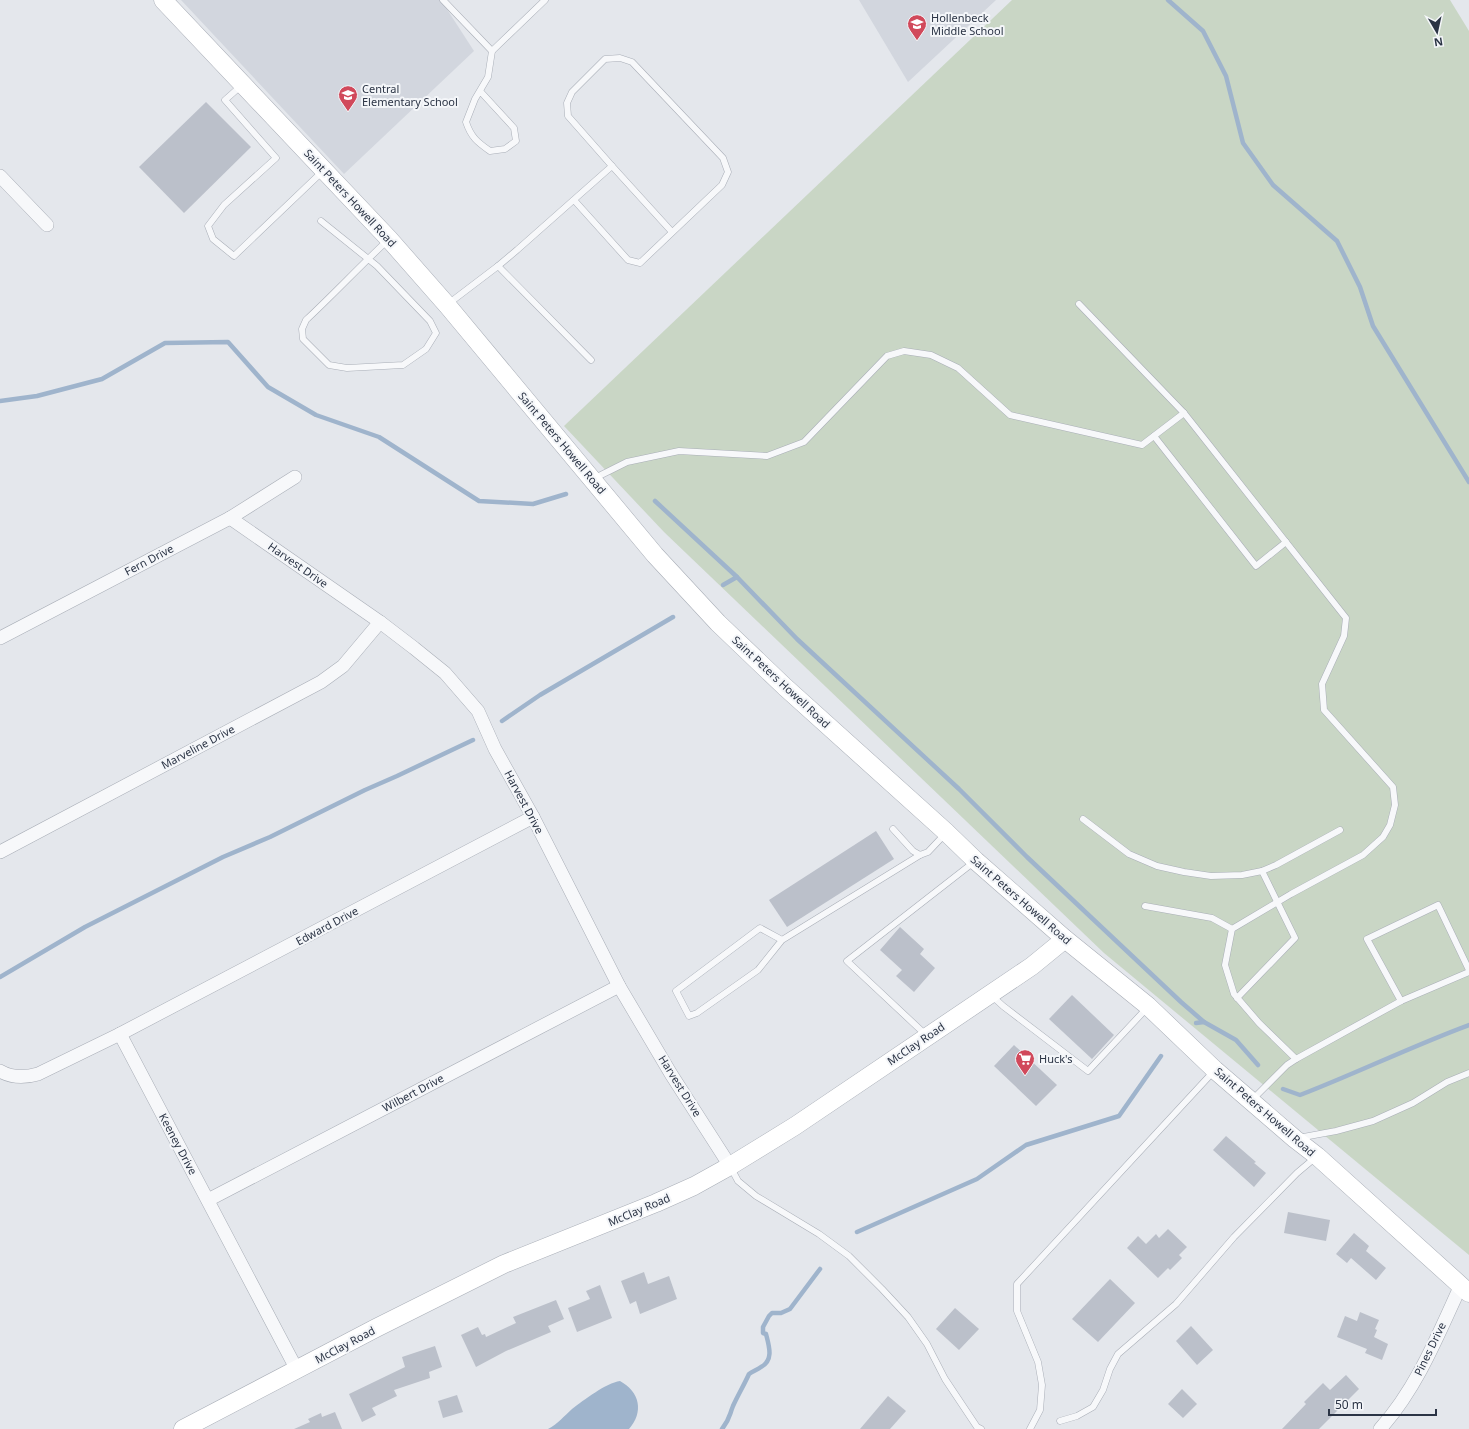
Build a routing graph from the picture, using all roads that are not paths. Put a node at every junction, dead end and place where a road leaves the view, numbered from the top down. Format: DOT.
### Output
graph roads {
  1 [pos="163,0"];
  2 [pos="443,0"];
  3 [pos="545,0"];
  4 [pos="492,51"];
  5 [pos="243,84"];
  6 [pos="480,91"];
  7 [pos="612,166"];
  8 [pos="324,170"];
  9 [pos="0,176"];
  10 [pos="574,200"];
  11 [pos="321,221"];
  12 [pos="47,225"];
  13 [pos="672,232"];
  14 [pos="389,239"];
  15 [pos="368,259"];
  16 [pos="498,266"];
  17 [pos="1078,304"];
  18 [pos="447,305"];
  19 [pos="592,360"];
  20 [pos="1184,414"];
  21 [pos="1154,436"];
  22 [pos="295,477"];
  23 [pos="592,479"];
  24 [pos="230,518"];
  25 [pos="1286,542"];
  26 [pos="380,622"];
  27 [pos="0,638"];
  28 [pos="533,817"];
  29 [pos="1083,819"];
  30 [pos="893,829"];
  31 [pos="1340,830"];
  32 [pos="946,832"];
  33 [pos="0,852"];
  34 [pos="920,855"];
  35 [pos="976,861"];
  36 [pos="1262,871"];
  37 [pos="1278,902"];
  38 [pos="1145,906"];
  39 [pos="1232,929"];
  40 [pos="1065,939"];
  41 [pos="782,940"];
  42 [pos="1469,971"];
  43 [pos="619,986"];
  44 [pos="990,994"];
  45 [pos="1237,998"];
  46 [pos="1400,1001"];
  47 [pos="1148,1006"];
  48 [pos="120,1034"];
  49 [pos="928,1036"];
  50 [pos="1296,1059"];
  51 [pos="1215,1070"];
  52 [pos="0,1071"];
  53 [pos="1469,1073"];
  54 [pos="1251,1100"];
  55 [pos="1295,1139"];
  56 [pos="1317,1156"];
  57 [pos="730,1166"];
  58 [pos="208,1200"];
  59 [pos="1465,1289"];
  60 [pos="297,1370"];
  61 [pos="1060,1421"];
  62 [pos="182,1429"];
  63 [pos="981,1429"];
  64 [pos="1030,1429"];
  65 [pos="1380,1429"];
  1 -- 5 [label="main road, Saint Peters Howell Road"];
  2 -- 4 [label="lane"];
  3 -- 4 [label="lane"];
  4 -- 6 [label="lane"];
  5 -- 8 [label="main road, Saint Peters Howell Road"];
  5 -- 8 [label="lane"];
  6 -- 6 [label="lane"];
  7 -- 10 [label="lane"];
  7 -- 13 [label="lane"];
  7 -- 13 [label="lane"];
  8 -- 14 [label="main road, Saint Peters Howell Road"];
  9 -- 12 [label="street"];
  10 -- 13 [label="lane"];
  10 -- 16 [label="lane"];
  11 -- 15 [label="lane"];
  14 -- 15 [label="lane"];
  14 -- 18 [label="main road, Saint Peters Howell Road"];
  15 -- 15 [label="lane"];
  16 -- 18 [label="lane"];
  16 -- 19 [label="lane"];
  17 -- 20 [label="lane"];
  18 -- 23 [label="main road, Saint Peters Howell Road"];
  20 -- 21 [label="lane"];
  20 -- 25 [label="lane"];
  21 -- 23 [label="lane"];
  21 -- 25 [label="lane"];
  22 -- 24 [label="street, Fern Drive"];
  23 -- 32 [label="main road, Saint Peters Howell Road"];
  24 -- 26 [label="street, Harvest Drive"];
  24 -- 27 [label="street, Fern Drive"];
  25 -- 37 [label="lane"];
  26 -- 28 [label="street, Harvest Drive"];
  26 -- 33 [label="street, Marveline Drive"];
  28 -- 43 [label="street, Harvest Drive"];
  28 -- 48 [label="street, Edward Drive"];
  29 -- 36 [label="lane"];
  30 -- 34 [label="lane"];
  31 -- 36 [label="lane"];
  32 -- 34 [label="lane"];
  32 -- 35 [label="main road, Saint Peters Howell Road"];
  34 -- 41 [label="lane"];
  35 -- 40 [label="main road, Saint Peters Howell Road"];
  35 -- 49 [label="lane"];
  36 -- 37 [label="lane"];
  37 -- 39 [label="lane"];
  37 -- 45 [label="lane"];
  38 -- 39 [label="lane"];
  39 -- 45 [label="lane"];
  40 -- 44 [label="main road, McClay Road"];
  40 -- 47 [label="main road, Saint Peters Howell Road"];
  41 -- 41 [label="lane"];
  42 -- 46 [label="lane"];
  42 -- 46 [label="lane"];
  43 -- 57 [label="street, Harvest Drive"];
  43 -- 58 [label="street, Wilbert Drive"];
  44 -- 47 [label="lane"];
  44 -- 49 [label="main road, McClay Road"];
  45 -- 50 [label="lane"];
  46 -- 50 [label="lane"];
  47 -- 51 [label="main road, Saint Peters Howell Road"];
  48 -- 52 [label="street"];
  48 -- 58 [label="street, Keeney Drive"];
  49 -- 57 [label="main road, McClay Road"];
  50 -- 54 [label="lane"];
  51 -- 54 [label="main road, Saint Peters Howell Road"];
  51 -- 64 [label="lane"];
  53 -- 55 [label="lane"];
  54 -- 55 [label="main road, Saint Peters Howell Road"];
  55 -- 56 [label="main road, Saint Peters Howell Road"];
  56 -- 59 [label="main road, Saint Peters Howell Road"];
  56 -- 61 [label="lane"];
  57 -- 60 [label="main road, McClay Road"];
  57 -- 63 [label="lane"];
  58 -- 60 [label="street, Keeney Drive"];
  59 -- 65 [label="street, Pines Drive"];
  60 -- 62 [label="main road, McClay Road"];
}
